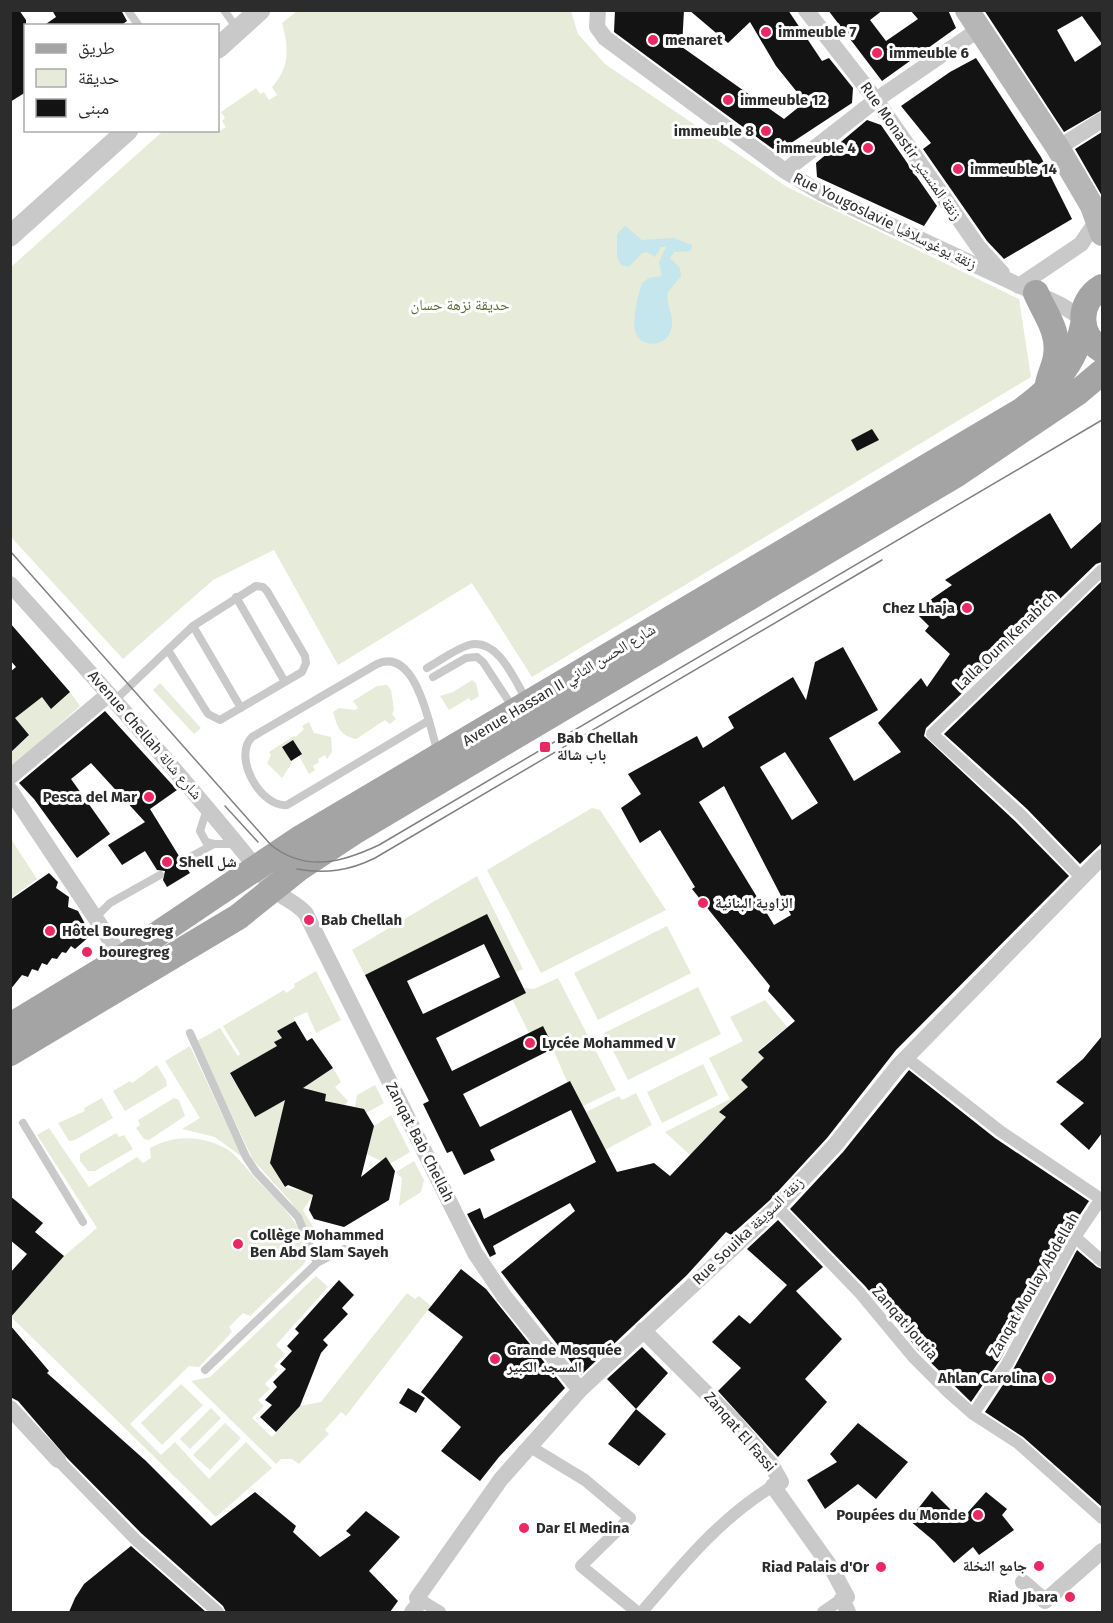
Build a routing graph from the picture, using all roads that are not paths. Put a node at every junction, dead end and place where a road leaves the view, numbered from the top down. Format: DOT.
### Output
graph roads {
  1 [pos="224,10"];
  2 [pos="260,10"];
  3 [pos="598,10"];
  4 [pos="806,10"];
  5 [pos="129,12"];
  6 [pos="974,19"];
  7 [pos="138,24"];
  8 [pos="238,30"];
  9 [pos="219,47"];
  10 [pos="876,100"];
  11 [pos="1102,120"];
  12 [pos="126,132"];
  13 [pos="1058,148"];
  14 [pos="785,171"];
  15 [pos="1100,227"];
  16 [pos="10,236"];
  17 [pos="1100,283"];
  18 [pos="1028,290"];
  19 [pos="1083,322"];
  20 [pos="1102,350"];
  21 [pos="1102,372"];
  22 [pos="1048,390"];
  23 [pos="1102,395"];
  24 [pos="957,474"];
  25 [pos="1102,570"];
  26 [pos="10,584"];
  27 [pos="236,597"];
  28 [pos="192,626"];
  29 [pos="168,650"];
  30 [pos="427,668"];
  31 [pos="434,677"];
  32 [pos="285,682"];
  33 [pos="112,697"];
  34 [pos="241,708"];
  35 [pos="522,708"];
  36 [pos="428,721"];
  37 [pos="439,757"];
  38 [pos="10,777"];
  39 [pos="10,790"];
  40 [pos="206,805"];
  41 [pos="214,844"];
  42 [pos="238,844"];
  43 [pos="1102,857"];
  44 [pos="183,861"];
  45 [pos="257,868"];
  46 [pos="160,875"];
  47 [pos="1081,877"];
  48 [pos="274,890"];
  49 [pos="95,918"];
  50 [pos="122,958"];
  51 [pos="10,1026"];
  52 [pos="190,1033"];
  53 [pos="10,1053"];
  54 [pos="908,1059"];
  55 [pos="23,1123"];
  56 [pos="777,1207"];
  57 [pos="83,1222"];
  58 [pos="1075,1238"];
  59 [pos="344,1249"];
  60 [pos="1102,1261"];
  61 [pos="317,1263"];
  62 [pos="644,1330"];
  63 [pos="204,1370"];
  64 [pos="580,1390"];
  65 [pos="10,1408"];
  66 [pos="973,1414"];
  67 [pos="529,1446"];
  68 [pos="58,1460"];
  69 [pos="773,1486"];
  70 [pos="1102,1518"];
  71 [pos="1102,1551"];
  72 [pos="1023,1582"];
  73 [pos="414,1605"];
  74 [pos="845,1606"];
  75 [pos="1042,1607"];
  76 [pos="218,1612"];
  77 [pos="440,1612"];
  78 [pos="637,1612"];
  79 [pos="642,1612"];
  80 [pos="823,1612"];
  1 -- 8 [label="lane"];
  2 -- 8 [label="street"];
  3 -- 14 [label="street, Rue Yougoslavie زنقة يوغوسلافيا"];
  4 -- 10 [label="street, Rue Monastir زنقة المنستير"];
  5 -- 7 [label="lane"];
  6 -- 10 [label="street"];
  6 -- 13 [label="main road"];
  8 -- 9 [label="street"];
  10 -- 14 [label="street"];
  10 -- 18 [label="street, Rue Monastir زنقة المنستير"];
  11 -- 13 [label="street"];
  12 -- 16 [label="street"];
  13 -- 15 [label="main road"];
  14 -- 18 [label="street, Rue Yougoslavie زنقة يوغوسلافيا"];
  15 -- 18 [label="street"];
  17 -- 19 [label="main road, Avenue Hassan II شارع الحسن الثاني"];
  18 -- 19 [label="street, Rue Yougoslavie زنقة يوغوسلافيا"];
  18 -- 22 [label="main road"];
  19 -- 20 [label="main road"];
  19 -- 22 [label="main road, Avenue Hassan II شارع الحسن الثاني"];
  21 -- 24 [label="main road, Avenue Hassan II شارع الحسن الثاني"];
  22 -- 35 [label="main road, Avenue Hassan II شارع الحسن الثاني"];
  23 -- 24 [label="main road"];
  24 -- 48 [label="main road, Avenue Hassan II شارع الحسن الثاني"];
  25 -- 47 [label="street, Lalla Oum Kenabich"];
  26 -- 33 [label="street, Avenue Chellah شارع شالة"];
  27 -- 28 [label="lane"];
  27 -- 32 [label="lane"];
  27 -- 32 [label="lane"];
  28 -- 29 [label="lane"];
  28 -- 34 [label="lane"];
  29 -- 33 [label="lane"];
  29 -- 34 [label="lane"];
  30 -- 35 [label="lane"];
  31 -- 35 [label="lane"];
  32 -- 34 [label="lane"];
  33 -- 38 [label="street"];
  33 -- 40 [label="street, Avenue Chellah شارع شالة"];
  35 -- 37 [label="main road, Avenue Hassan II شارع الحسن الثاني"];
  36 -- 36 [label="lane"];
  36 -- 37 [label="lane"];
  37 -- 45 [label="main road, Avenue Hassan II شارع الحسن الثاني"];
  39 -- 49 [label="street"];
  40 -- 41 [label="lane"];
  40 -- 42 [label="street, Avenue Chellah شارع شالة"];
  41 -- 42 [label="lane"];
  41 -- 44 [label="lane"];
  42 -- 45 [label="street, Avenue Chellah شارع شالة"];
  43 -- 47 [label="street, Rue Souika زنقة السويقة"];
  45 -- 48 [label="street, Avenue Chellah شارع شالة"];
  45 -- 50 [label="main road, Avenue Hassan II شارع الحسن الثاني"];
  46 -- 49 [label="lane"];
  47 -- 54 [label="street, Rue Souika زنقة السويقة"];
  48 -- 53 [label="main road, Avenue Hassan II شارع الحسن الثاني"];
  48 -- 64 [label="street, Zanqat Bab Chellah"];
  49 -- 50 [label="street"];
  50 -- 51 [label="main road, Avenue Hassan II شارع الحسن الثاني"];
  52 -- 61 [label="lane"];
  54 -- 56 [label="street, Rue Souika زنقة السويقة"];
  54 -- 58 [label="street, Zanqat Moulay Abdellah"];
  55 -- 57 [label="lane"];
  56 -- 62 [label="street, Rue Souika زنقة السويقة"];
  56 -- 66 [label="street, Zanqat Joutia"];
  58 -- 60 [label="street"];
  58 -- 66 [label="street, Zanqat Moulay Abdellah"];
  59 -- 61 [label="lane"];
  61 -- 63 [label="lane"];
  62 -- 64 [label="street, Rue Souika زنقة السويقة"];
  62 -- 69 [label="street, Zanqat El Fassi"];
  64 -- 67 [label="street, Rue Souika زنقة السويقة"];
  65 -- 68 [label="street"];
  66 -- 70 [label="street, Zanqat Joutia"];
  67 -- 73 [label="street, Rue Souika زنقة السويقة"];
  67 -- 78 [label="street"];
  68 -- 76 [label="street"];
  69 -- 74 [label="street, Zanqat El Fassi"];
  69 -- 79 [label="street"];
  71 -- 75 [label="street"];
  72 -- 75 [label="street"];
  73 -- 77 [label="street"];
  74 -- 80 [label="street"];
}
